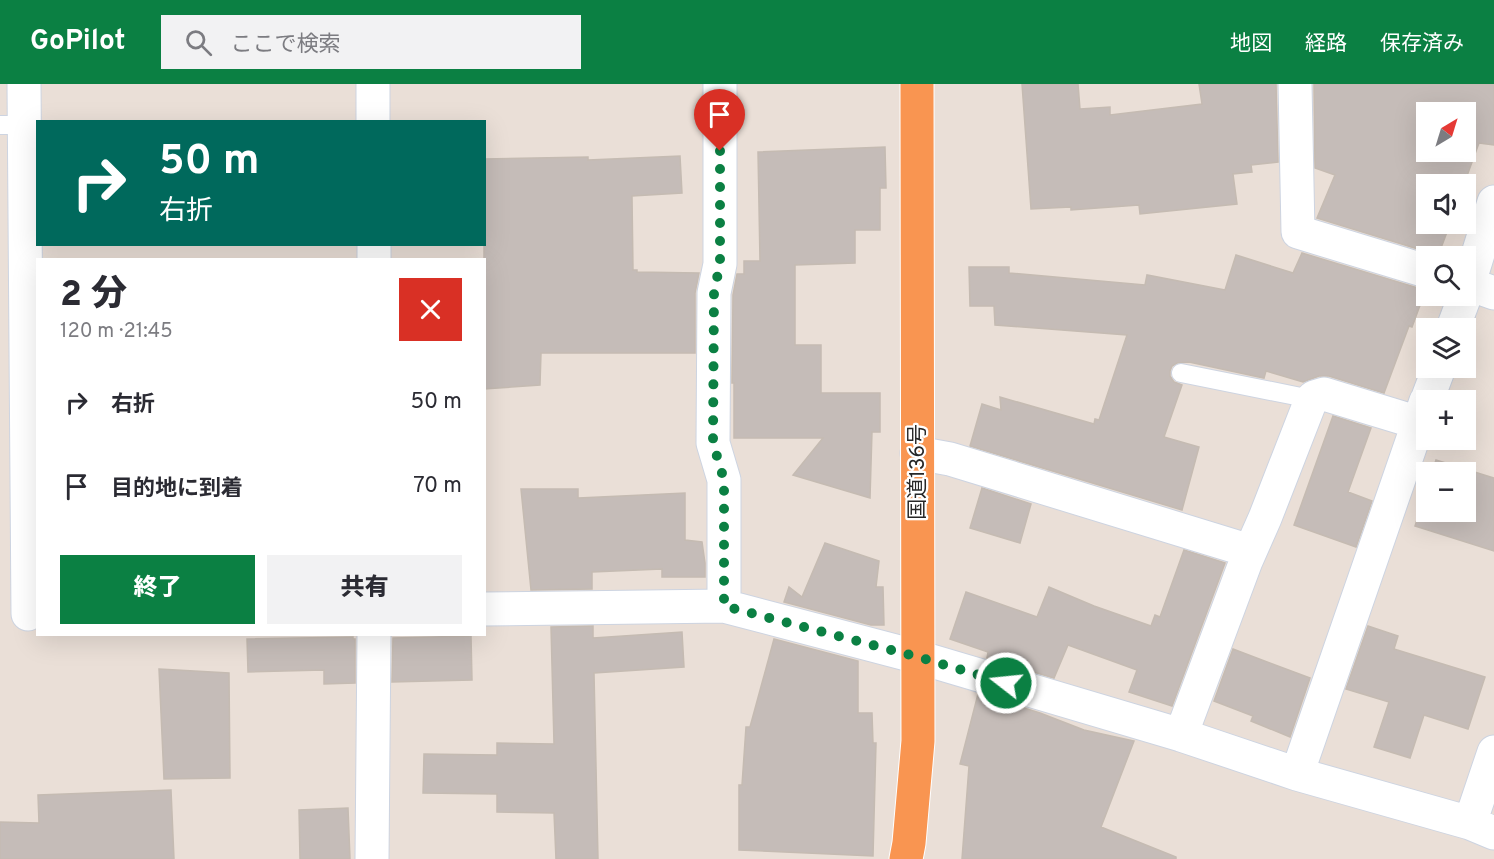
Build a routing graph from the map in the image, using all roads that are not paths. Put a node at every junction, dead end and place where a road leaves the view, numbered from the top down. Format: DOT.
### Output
graph roads {
  1 [pos="24,84"];
  2 [pos="373,84"];
  3 [pos="720,84"];
  4 [pos="917,84"];
  5 [pos="1295,84"];
  6 [pos="373,120"];
  7 [pos="12,125"];
  8 [pos="1494,202"];
  9 [pos="1416,268"];
  10 [pos="1476,274"];
  11 [pos="1181,373"];
  12 [pos="1311,400"];
  13 [pos="1416,407"];
  14 [pos="1416,431"];
  15 [pos="917,453"];
  16 [pos="1250,551"];
  17 [pos="724,606"];
  18 [pos="486,609"];
  19 [pos="22,614"];
  20 [pos="374,636"];
  21 [pos="918,657"];
  22 [pos="1181,735"];
  23 [pos="1494,752"];
  24 [pos="1297,774"];
  25 [pos="1482,828"];
  26 [pos="372,859"];
  27 [pos="906,859"];
  1 -- 7 [label="street"];
  2 -- 6 [label="street"];
  3 -- 17 [label="street"];
  4 -- 15 [label="highway, 国道136号"];
  5 -- 9 [label="street"];
  7 -- 19 [label="street"];
  8 -- 10 [label="street"];
  11 -- 12 [label="lane"];
  12 -- 13 [label="street"];
  12 -- 16 [label="street"];
  14 -- 24 [label="street"];
  15 -- 16 [label="street"];
  15 -- 21 [label="highway, 国道136号"];
  16 -- 22 [label="street"];
  17 -- 18 [label="street"];
  17 -- 21 [label="street"];
  20 -- 26 [label="street"];
  21 -- 22 [label="street"];
  21 -- 27 [label="highway, 国道136号"];
  22 -- 24 [label="street"];
  23 -- 25 [label="street"];
  24 -- 25 [label="street"];
}
